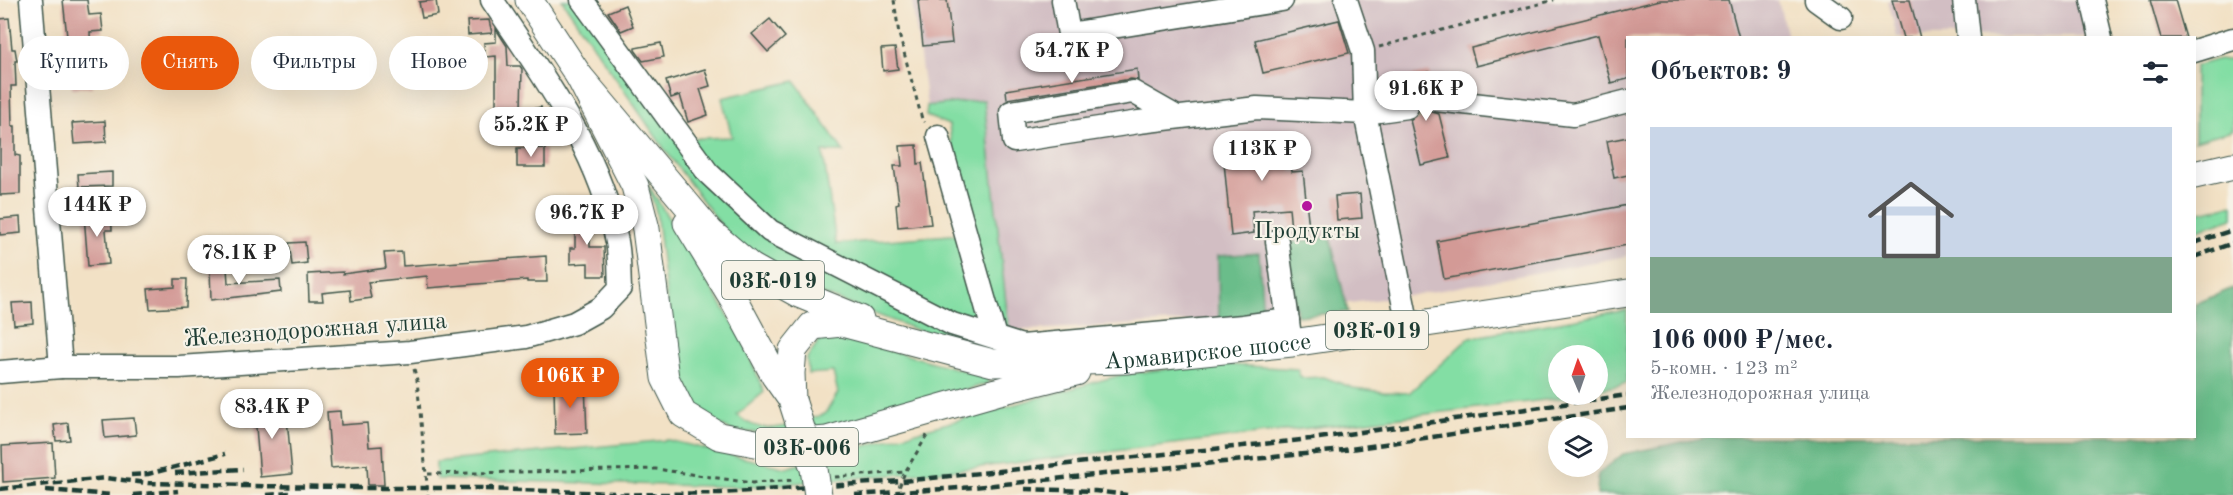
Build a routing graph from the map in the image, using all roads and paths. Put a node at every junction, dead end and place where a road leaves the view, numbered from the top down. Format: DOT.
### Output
graph roads {
  1 [pos="31,0"];
  2 [pos="492,0"];
  3 [pos="529,0"];
  4 [pos="582,0"];
  5 [pos="894,0"];
  6 [pos="1063,0"];
  7 [pos="1282,0"];
  8 [pos="1346,0"];
  9 [pos="1554,0"];
  10 [pos="1816,0"];
  11 [pos="1964,0"];
  12 [pos="2092,0"];
  13 [pos="1214,5"];
  14 [pos="1841,18"];
  15 [pos="1968,36"];
  16 [pos="2101,36"];
  17 [pos="2233,39"];
  18 [pos="2196,50"];
  19 [pos="1363,51"];
  20 [pos="579,76"];
  21 [pos="1436,100"];
  22 [pos="1626,102"];
  23 [pos="1407,107"];
  24 [pos="1365,113"];
  25 [pos="1178,117"];
  26 [pos="938,136"];
  27 [pos="652,165"];
  28 [pos="2233,166"];
  29 [pos="2196,175"];
  30 [pos="1277,242"];
  31 [pos="1626,293"];
  32 [pos="1408,326"];
  33 [pos="1290,332"];
  34 [pos="995,337"];
  35 [pos="928,346"];
  36 [pos="410,352"];
  37 [pos="1126,360"];
  38 [pos="61,367"];
  39 [pos="0,372"];
  40 [pos="792,400"];
  41 [pos="428,474"];
  42 [pos="817,484"];
  43 [pos="428,495"];
  44 [pos="896,495"];
  1 -- 38 [label="street"];
  2 -- 36 [label="street, Железнодорожная улица"];
  3 -- 20 [label="main road, 03К-006"];
  4 -- 34 [label="street"];
  5 -- 26 [label="path"];
  6 -- 13 [label="street"];
  7 -- 13 [label="street"];
  8 -- 19 [label="street"];
  9 -- 19 [label="path"];
  10 -- 14 [label="street"];
  11 -- 15 [label="street"];
  12 -- 16 [label="street"];
  17 -- 18 [label="street"];
  19 -- 24 [label="street"];
  20 -- 27 [label="main road, 03К-006"];
  20 -- 37 [label="main road"];
  21 -- 22 [label="street"];
  23 -- 24 [label="street"];
  24 -- 25 [label="street"];
  24 -- 32 [label="street"];
  25 -- 25 [label="street"];
  26 -- 34 [label="street"];
  27 -- 35 [label="main road, 03К-019"];
  27 -- 40 [label="main road, 03К-006"];
  28 -- 29 [label="main road"];
  30 -- 33 [label="street"];
  31 -- 32 [label="main road, Армавирское шоссе / 03К-019"];
  32 -- 33 [label="main road, Армавирское шоссе / 03К-019"];
  33 -- 34 [label="street"];
  33 -- 37 [label="main road, Армавирское шоссе / 03К-019"];
  35 -- 37 [label="main road, Армавирское шоссе / 03К-019"];
  35 -- 40 [label="main road"];
  36 -- 38 [label="street, Железнодорожная улица"];
  36 -- 41 [label="path"];
  38 -- 39 [label="street, Железнодорожная улица"];
  40 -- 42 [label="main road, 03К-006, bridge"];
  41 -- 42 [label="path"];
  41 -- 43 [label="path"];
  42 -- 44 [label="path"];
}
